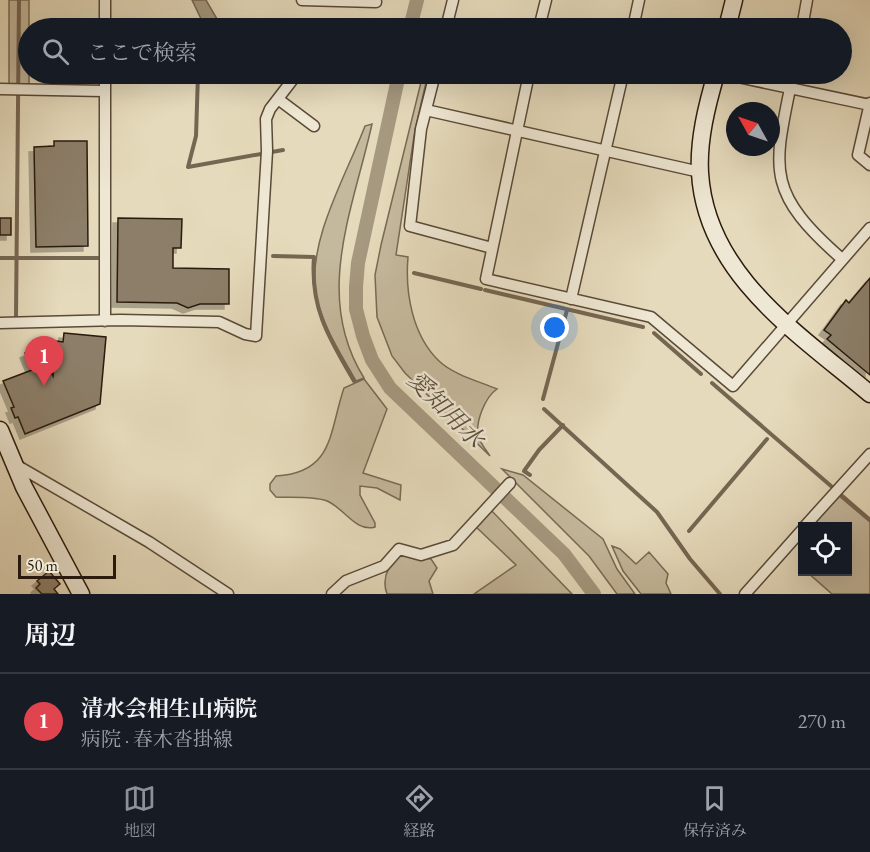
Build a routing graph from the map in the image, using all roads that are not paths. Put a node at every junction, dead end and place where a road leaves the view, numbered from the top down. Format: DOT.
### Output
graph roads {
  1 [pos="105,0"];
  2 [pos="302,0"];
  3 [pos="375,0"];
  4 [pos="453,0"];
  5 [pos="546,0"];
  6 [pos="639,0"];
  7 [pos="734,0"];
  8 [pos="807,0"];
  9 [pos="105,18"];
  10 [pos="448,18"];
  11 [pos="542,18"];
  12 [pos="635,18"];
  13 [pos="730,18"];
  14 [pos="804,18"];
  15 [pos="104,84"];
  16 [pos="289,84"];
  17 [pos="432,84"];
  18 [pos="527,84"];
  19 [pos="621,84"];
  20 [pos="713,84"];
  21 [pos="771,84"];
  22 [pos="791,84"];
  23 [pos="790,88"];
  24 [pos="4,89"];
  25 [pos="104,91"];
  26 [pos="278,99"];
  27 [pos="870,104"];
  28 [pos="426,110"];
  29 [pos="314,126"];
  30 [pos="517,131"];
  31 [pos="606,151"];
  32 [pos="870,165"];
  33 [pos="699,172"];
  34 [pos="870,228"];
  35 [pos="492,248"];
  36 [pos="842,259"];
  37 [pos="571,299"];
  38 [pos="105,321"];
  39 [pos="0,323"];
  40 [pos="786,323"];
  41 [pos="870,394"];
  42 [pos="0,430"];
  43 [pos="870,454"];
  44 [pos="15,465"];
  45 [pos="510,483"];
  46 [pos="809,522"];
  47 [pos="798,535"];
  48 [pos="81,594"];
  49 [pos="228,594"];
  50 [pos="332,594"];
  51 [pos="745,594"];
  1 -- 9 [label="street"];
  2 -- 3 [label="street"];
  4 -- 10 [label="street"];
  5 -- 11 [label="street"];
  6 -- 12 [label="street"];
  7 -- 13 [label="street"];
  8 -- 14 [label="street"];
  15 -- 25 [label="street"];
  16 -- 26 [label="street"];
  17 -- 28 [label="street"];
  18 -- 30 [label="street"];
  19 -- 31 [label="street"];
  20 -- 33 [label="street"];
  21 -- 23 [label="street"];
  22 -- 23 [label="street"];
  23 -- 27 [label="street"];
  23 -- 36 [label="street"];
  24 -- 25 [label="street"];
  25 -- 38 [label="street"];
  26 -- 29 [label="street"];
  26 -- 38 [label="street"];
  27 -- 32 [label="street"];
  28 -- 30 [label="street"];
  28 -- 35 [label="street"];
  30 -- 31 [label="street"];
  30 -- 35 [label="street"];
  31 -- 33 [label="street"];
  31 -- 37 [label="street"];
  33 -- 40 [label="street"];
  34 -- 36 [label="street"];
  35 -- 37 [label="street"];
  36 -- 40 [label="street"];
  37 -- 40 [label="street"];
  38 -- 39 [label="street"];
  40 -- 41 [label="street"];
  42 -- 44 [label="street"];
  43 -- 46 [label="street"];
  44 -- 48 [label="street"];
  44 -- 49 [label="street"];
  45 -- 50 [label="street"];
  47 -- 51 [label="street"];
}
